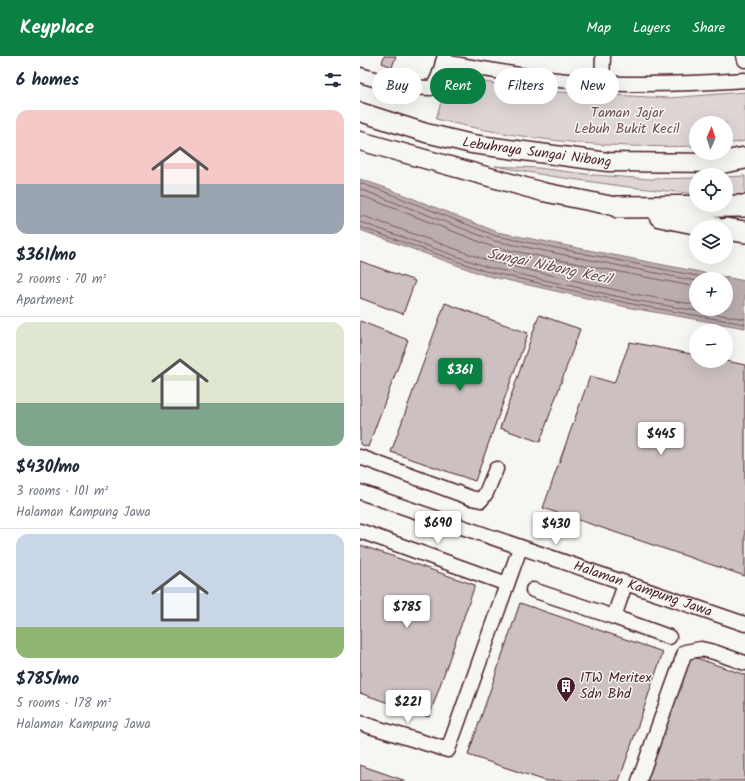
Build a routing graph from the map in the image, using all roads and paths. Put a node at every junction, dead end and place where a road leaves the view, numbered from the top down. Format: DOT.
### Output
graph roads {
  1 [pos="603,56"];
  2 [pos="744,56"];
  3 [pos="444,59"];
  4 [pos="745,60"];
  5 [pos="603,68"];
  6 [pos="360,75"];
  7 [pos="745,80"];
  8 [pos="566,81"];
  9 [pos="619,84"];
  10 [pos="360,112"];
  11 [pos="360,141"];
  12 [pos="745,158"];
  13 [pos="745,162"];
  14 [pos="719,163"];
  15 [pos="745,206"];
  16 [pos="618,207"];
  17 [pos="689,222"];
  18 [pos="733,230"];
  19 [pos="745,232"];
  20 [pos="360,457"];
  21 [pos="496,469"];
  22 [pos="360,492"];
  23 [pos="360,531"];
  24 [pos="520,548"];
  25 [pos="507,584"];
  26 [pos="625,584"];
  27 [pos="533,590"];
  28 [pos="614,617"];
  29 [pos="745,624"];
  30 [pos="669,637"];
  31 [pos="745,663"];
  32 [pos="360,723"];
  33 [pos="639,781"];
  1 -- 5 [label="street"];
  2 -- 4 [label="street"];
  3 -- 6 [label="street"];
  3 -- 8 [label="street"];
  7 -- 9 [label="street"];
  10 -- 14 [label="main road, Lebuhraya Sungai Nibong"];
  11 -- 16 [label="main road, Lebuhraya Sungai Nibong"];
  12 -- 14 [label="highway"];
  13 -- 14 [label="highway"];
  15 -- 16 [label="highway"];
  16 -- 17 [label="highway"];
  18 -- 19 [label="highway"];
  20 -- 21 [label="street"];
  22 -- 24 [label="street, Halaman Kampung Jawa"];
  23 -- 25 [label="street"];
  24 -- 25 [label="street"];
  24 -- 26 [label="street, Halaman Kampung Jawa"];
  25 -- 32 [label="street"];
  26 -- 28 [label="street"];
  26 -- 29 [label="street, Halaman Kampung Jawa"];
  27 -- 28 [label="street"];
  28 -- 30 [label="street"];
  31 -- 33 [label="street"];
}
